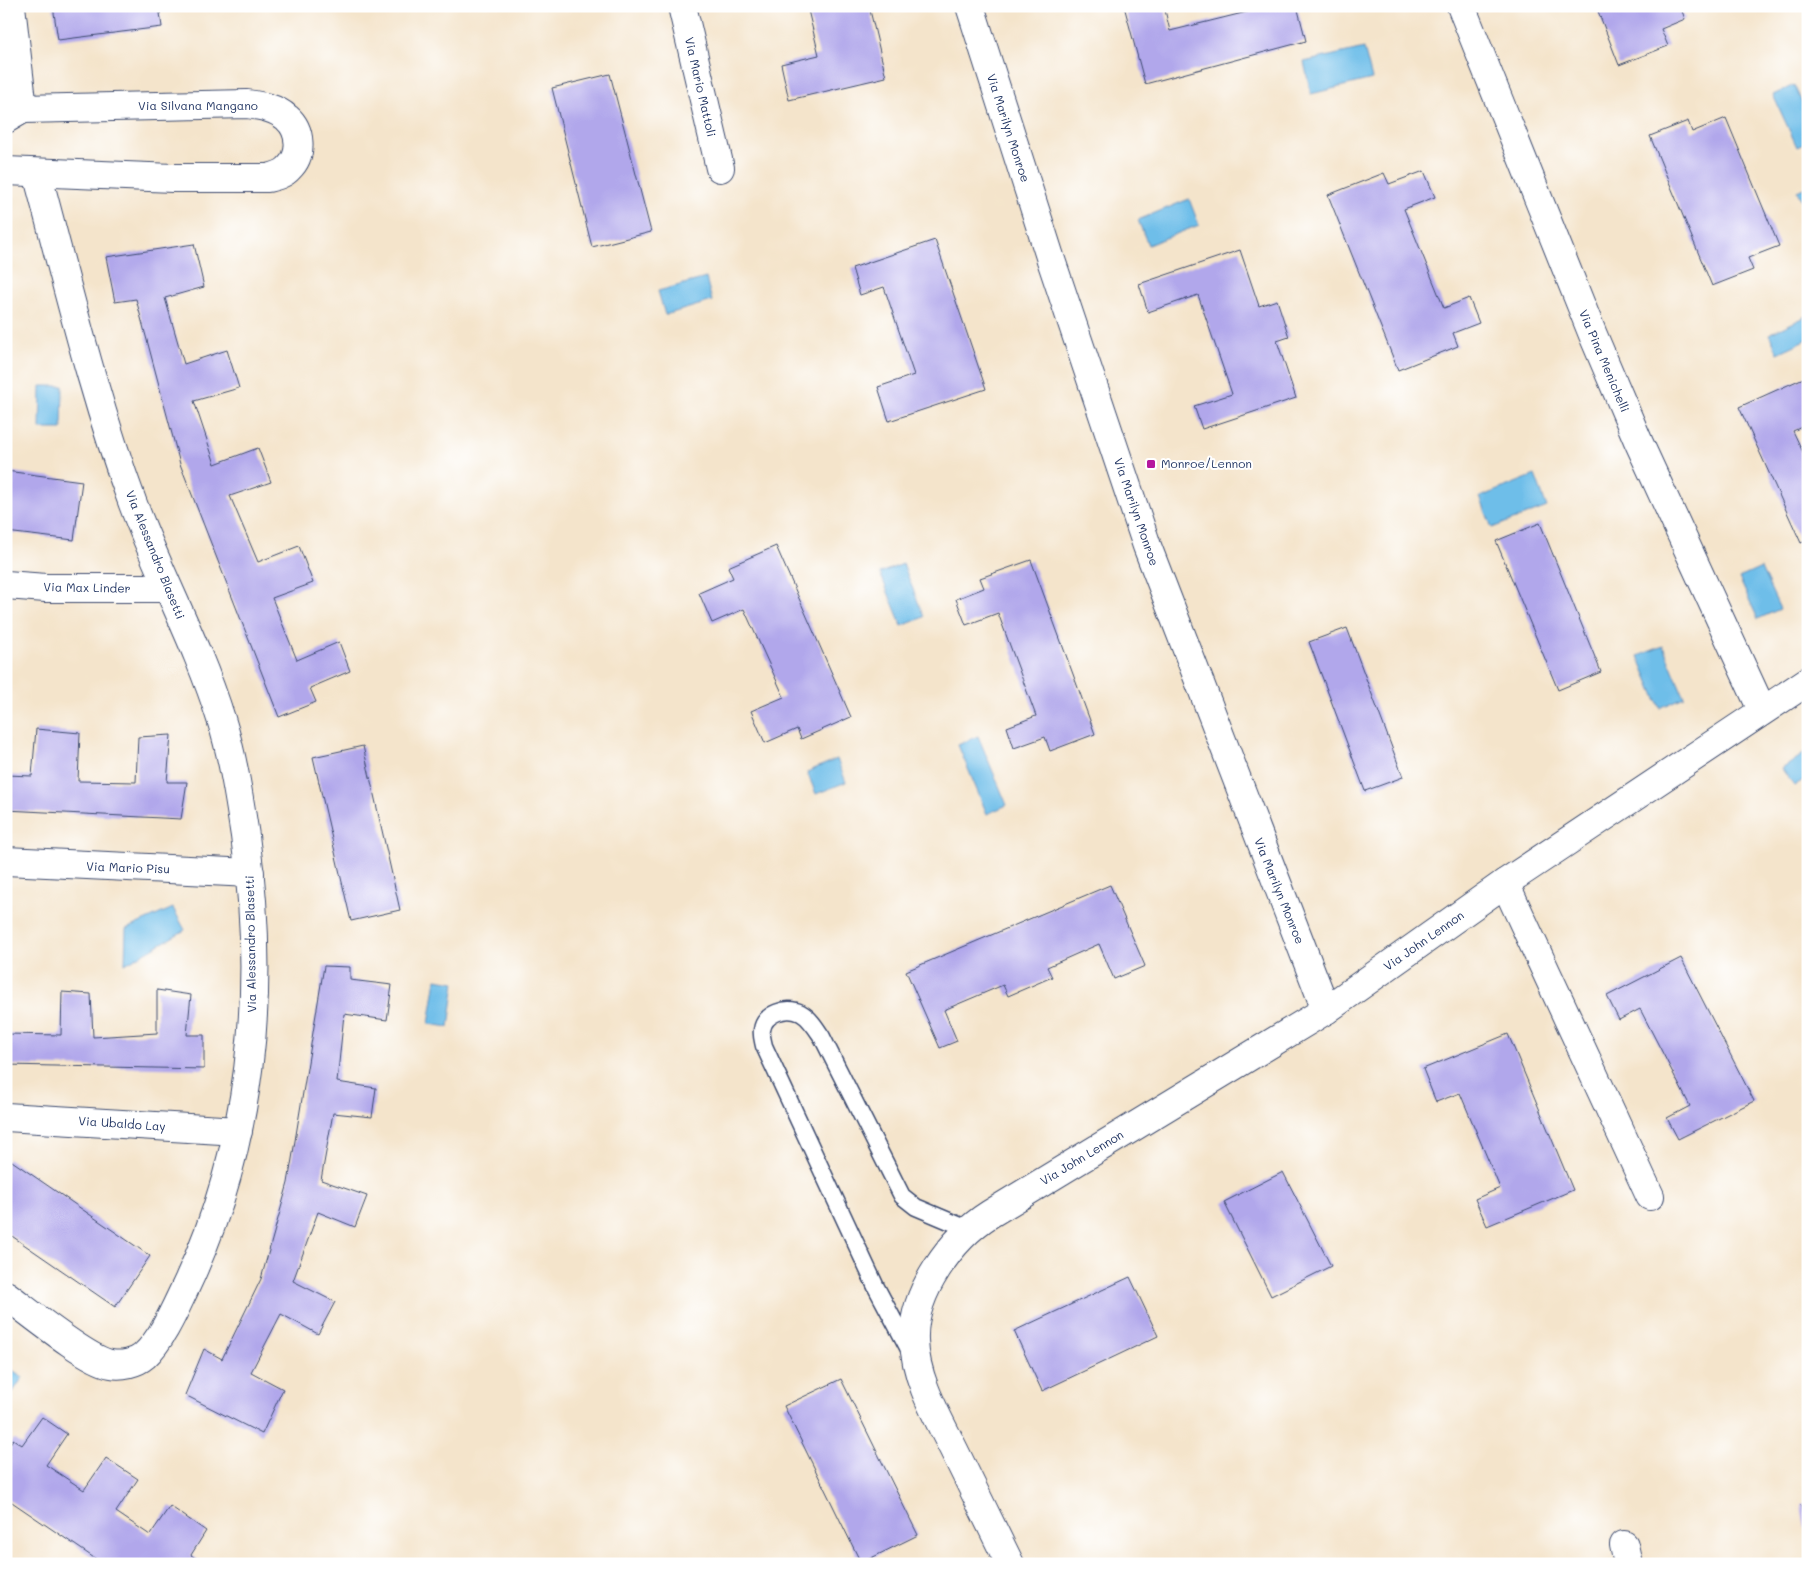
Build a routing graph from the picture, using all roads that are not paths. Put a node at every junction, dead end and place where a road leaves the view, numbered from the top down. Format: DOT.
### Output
graph roads {
  1 [pos="11,6"];
  2 [pos="682,6"];
  3 [pos="970,6"];
  4 [pos="1461,6"];
  5 [pos="15,114"];
  6 [pos="720,168"];
  7 [pos="6,171"];
  8 [pos="37,173"];
  9 [pos="6,585"];
  10 [pos="167,588"];
  11 [pos="1808,681"];
  12 [pos="1762,710"];
  13 [pos="6,861"];
  14 [pos="250,873"];
  15 [pos="1505,883"];
  16 [pos="1326,1010"];
  17 [pos="6,1117"];
  18 [pos="238,1131"];
  19 [pos="1650,1196"];
  20 [pos="968,1229"];
  21 [pos="6,1294"];
  22 [pos="917,1367"];
  23 [pos="1010,1564"];
  1 -- 5 [label="street"];
  2 -- 6 [label="street, Via Mario Mattoli"];
  3 -- 16 [label="street, Via Marilyn Monroe"];
  4 -- 12 [label="street, Via Pina Menichelli"];
  5 -- 8 [label="street, Via Silvana Mangano"];
  7 -- 8 [label="street, Via Silvana Mangano"];
  8 -- 10 [label="street, Via Alessandro Blasetti"];
  9 -- 10 [label="street, Via Max Linder"];
  10 -- 14 [label="street, Via Alessandro Blasetti"];
  11 -- 12 [label="street, Via John Lennon"];
  12 -- 15 [label="street, Via John Lennon"];
  13 -- 14 [label="street, Via Mario Pisu"];
  14 -- 18 [label="street, Via Alessandro Blasetti"];
  15 -- 16 [label="street, Via John Lennon"];
  15 -- 19 [label="street"];
  16 -- 20 [label="street, Via John Lennon"];
  17 -- 18 [label="street, Via Ubaldo Lay"];
  18 -- 21 [label="street, Via Alessandro Blasetti"];
  20 -- 22 [label="street, Via John Lennon"];
  20 -- 22 [label="lane"];
  22 -- 23 [label="street, Via John Lennon"];
}
